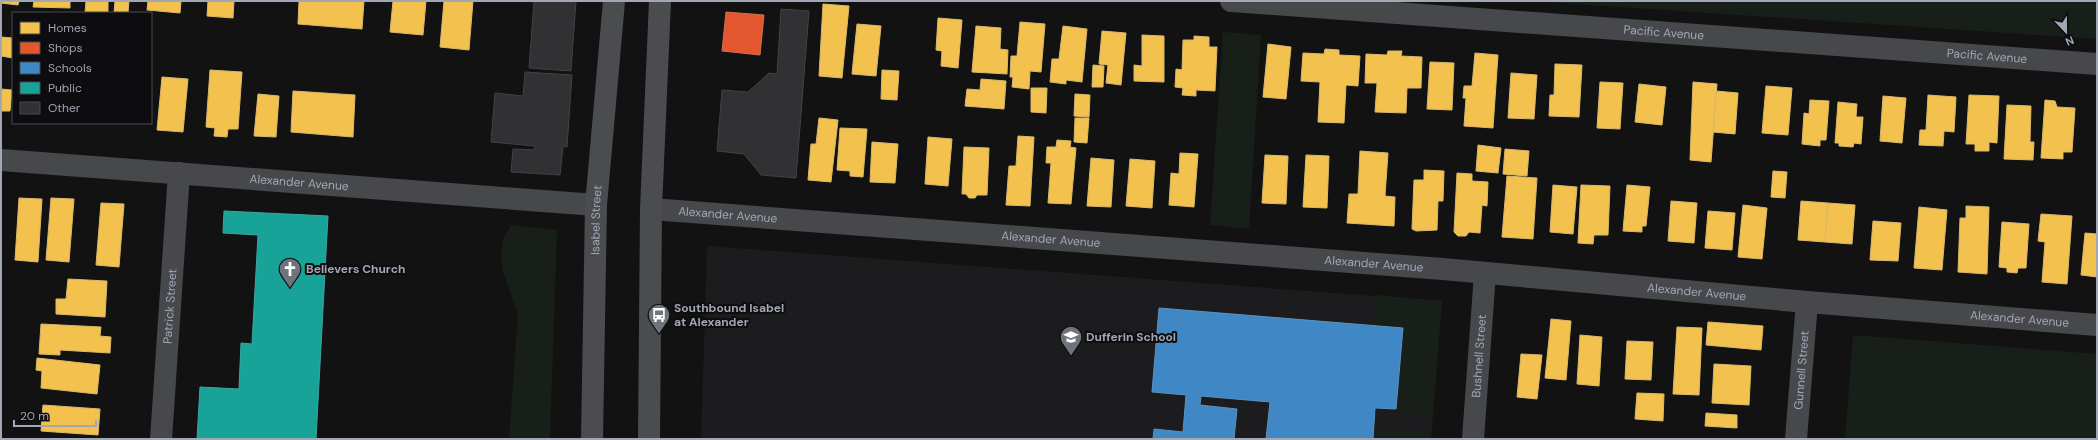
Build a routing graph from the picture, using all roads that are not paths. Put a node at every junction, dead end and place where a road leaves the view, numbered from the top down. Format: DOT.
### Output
graph roads {
  1 [pos="614,1"];
  2 [pos="660,1"];
  3 [pos="1231,1"];
  4 [pos="2097,64"];
  5 [pos="1,160"];
  6 [pos="179,173"];
  7 [pos="596,205"];
  8 [pos="651,209"];
  9 [pos="1485,273"];
  10 [pos="1807,302"];
  11 [pos="2097,325"];
  12 [pos="161,439"];
  13 [pos="592,439"];
  14 [pos="649,439"];
  15 [pos="1473,439"];
  16 [pos="1796,439"];
  1 -- 7 [label="main road, Isabel Street"];
  2 -- 8 [label="main road"];
  3 -- 4 [label="street, Pacific Avenue"];
  5 -- 6 [label="street, Alexander Avenue"];
  6 -- 7 [label="street, Alexander Avenue"];
  6 -- 12 [label="street, Patrick Street"];
  7 -- 13 [label="main road, Isabel Street"];
  8 -- 9 [label="street, Alexander Avenue"];
  8 -- 14 [label="main road"];
  9 -- 10 [label="street, Alexander Avenue"];
  9 -- 15 [label="street, Bushnell Street"];
  10 -- 11 [label="street, Alexander Avenue"];
  10 -- 16 [label="street, Gunnell Street"];
}
